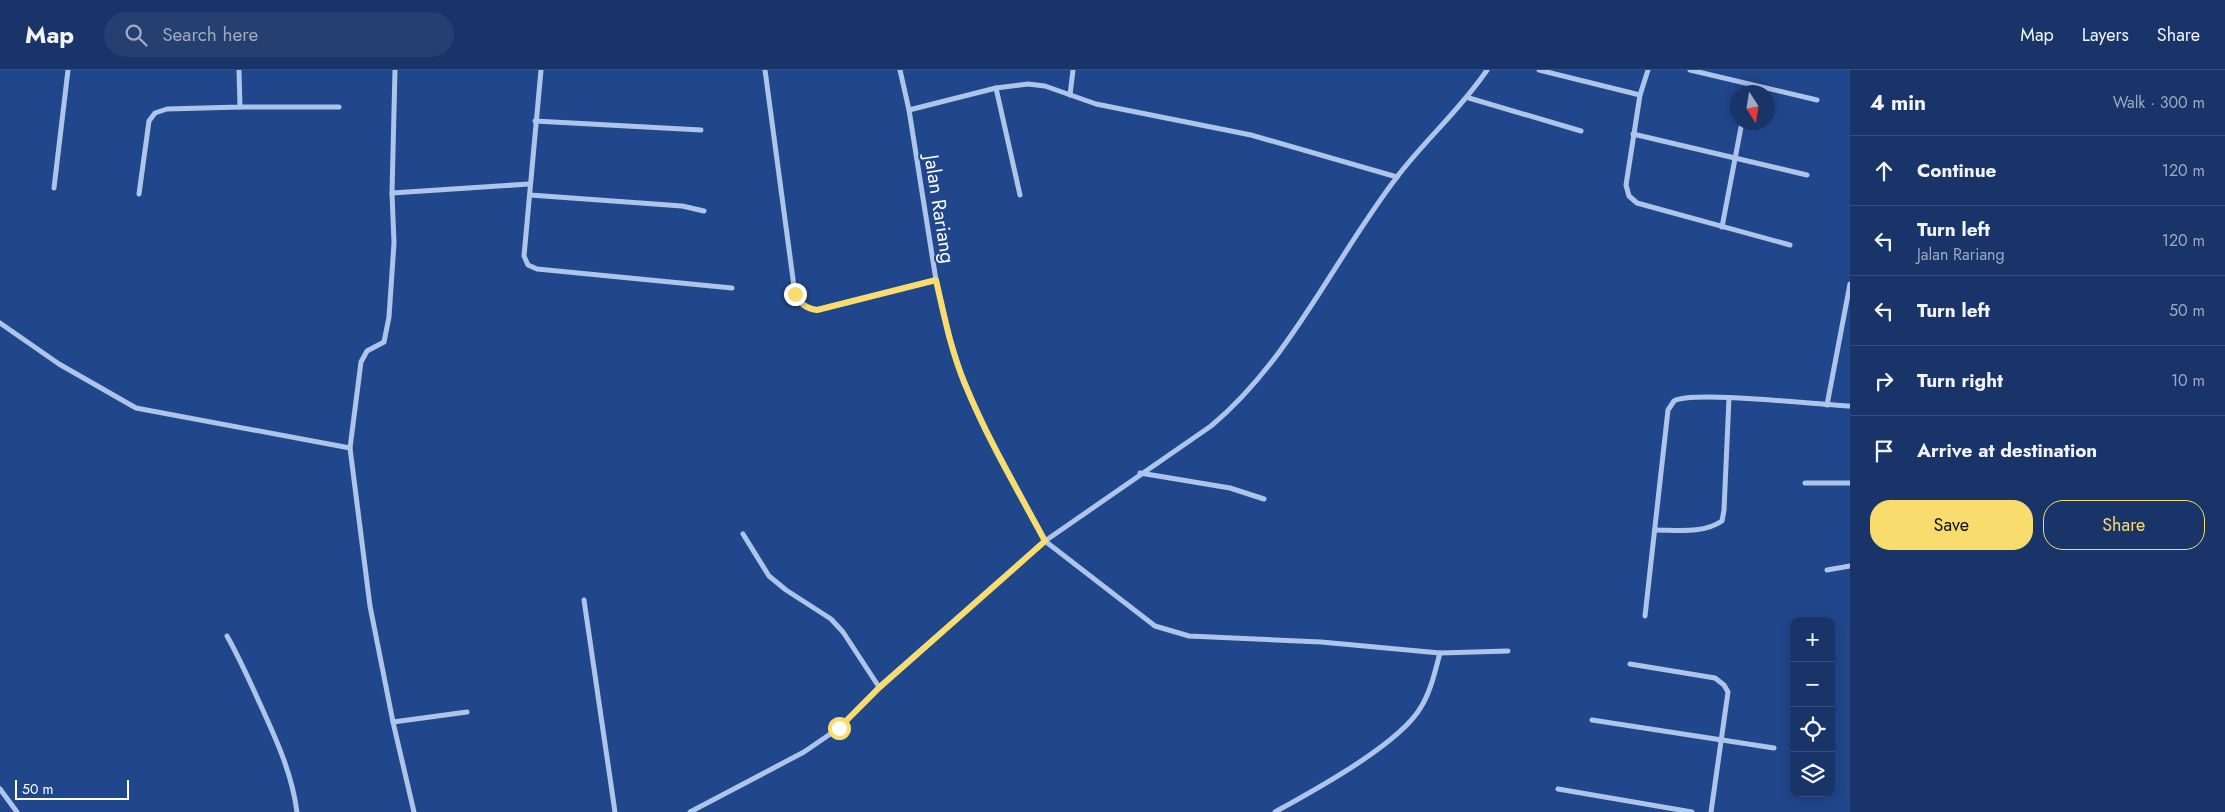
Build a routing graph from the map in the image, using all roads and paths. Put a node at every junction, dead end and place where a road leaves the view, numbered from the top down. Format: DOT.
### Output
graph roads {
  1 [pos="68,70"];
  2 [pos="239,70"];
  3 [pos="395,70"];
  4 [pos="541,70"];
  5 [pos="765,70"];
  6 [pos="900,70"];
  7 [pos="1073,70"];
  8 [pos="1487,70"];
  9 [pos="1538,70"];
  10 [pos="1648,70"];
  11 [pos="1690,70"];
  12 [pos="1750,85"];
  13 [pos="996,88"];
  14 [pos="1775,91"];
  15 [pos="1070,95"];
  16 [pos="1640,95"];
  17 [pos="1469,98"];
  18 [pos="1817,100"];
  19 [pos="240,107"];
  20 [pos="339,107"];
  21 [pos="909,110"];
  22 [pos="535,121"];
  23 [pos="701,130"];
  24 [pos="1741,130"];
  25 [pos="1581,131"];
  26 [pos="1634,134"];
  27 [pos="1736,158"];
  28 [pos="1807,175"];
  29 [pos="1397,177"];
  30 [pos="529,184"];
  31 [pos="54,188"];
  32 [pos="392,193"];
  33 [pos="138,194"];
  34 [pos="530,195"];
  35 [pos="1020,195"];
  36 [pos="704,212"];
  37 [pos="1722,227"];
  38 [pos="1790,245"];
  39 [pos="936,280"];
  40 [pos="1850,284"];
  41 [pos="732,288"];
  42 [pos="0,323"];
  43 [pos="1730,398"];
  44 [pos="1827,405"];
  45 [pos="1850,406"];
  46 [pos="350,448"];
  47 [pos="1140,473"];
  48 [pos="1804,483"];
  49 [pos="1850,483"];
  50 [pos="1264,499"];
  51 [pos="1655,530"];
  52 [pos="743,534"];
  53 [pos="1045,541"];
  54 [pos="1850,566"];
  55 [pos="1827,570"];
  56 [pos="584,600"];
  57 [pos="1645,616"];
  58 [pos="226,636"];
  59 [pos="1508,651"];
  60 [pos="1440,653"];
  61 [pos="1630,664"];
  62 [pos="880,687"];
  63 [pos="467,712"];
  64 [pos="1592,720"];
  65 [pos="393,722"];
  66 [pos="1721,741"];
  67 [pos="1774,748"];
  68 [pos="0,789"];
  69 [pos="1558,789"];
  70 [pos="1676,811"];
  71 [pos="17,812"];
  72 [pos="297,812"];
  73 [pos="414,812"];
  74 [pos="615,812"];
  75 [pos="690,812"];
  76 [pos="1274,812"];
  77 [pos="1692,812"];
  78 [pos="1711,812"];
  1 -- 31 [label="street"];
  2 -- 19 [label="street"];
  3 -- 32 [label="street"];
  4 -- 22 [label="street"];
  5 -- 39 [label="street"];
  6 -- 21 [label="street, Jalan Rariang"];
  7 -- 15 [label="street"];
  8 -- 17 [label="street"];
  9 -- 16 [label="street"];
  10 -- 16 [label="street"];
  11 -- 12 [label="street"];
  13 -- 15 [label="street"];
  13 -- 21 [label="street"];
  13 -- 35 [label="street"];
  14 -- 18 [label="street"];
  15 -- 29 [label="street"];
  16 -- 26 [label="street"];
  17 -- 25 [label="street"];
  17 -- 29 [label="street"];
  19 -- 20 [label="street"];
  19 -- 33 [label="street"];
  21 -- 39 [label="street, Jalan Rariang"];
  22 -- 23 [label="street"];
  22 -- 30 [label="street"];
  24 -- 27 [label="street"];
  26 -- 27 [label="street"];
  26 -- 37 [label="street"];
  27 -- 28 [label="street"];
  27 -- 37 [label="street"];
  29 -- 47 [label="street"];
  30 -- 32 [label="street"];
  30 -- 34 [label="street"];
  32 -- 46 [label="street"];
  34 -- 36 [label="street"];
  34 -- 41 [label="street"];
  37 -- 38 [label="street"];
  39 -- 53 [label="street, Jalan Rariang"];
  40 -- 44 [label="street"];
  42 -- 46 [label="street"];
  43 -- 44 [label="street"];
  43 -- 51 [label="street"];
  43 -- 51 [label="street"];
  44 -- 45 [label="street"];
  46 -- 65 [label="street"];
  47 -- 50 [label="street"];
  47 -- 53 [label="street"];
  48 -- 49 [label="street"];
  51 -- 57 [label="street"];
  52 -- 62 [label="street"];
  53 -- 60 [label="street"];
  53 -- 62 [label="street"];
  54 -- 55 [label="street"];
  56 -- 74 [label="street"];
  58 -- 72 [label="street"];
  59 -- 60 [label="street"];
  60 -- 76 [label="street"];
  61 -- 66 [label="street"];
  62 -- 75 [label="street"];
  63 -- 65 [label="street"];
  64 -- 66 [label="street"];
  65 -- 73 [label="street"];
  66 -- 67 [label="street"];
  66 -- 78 [label="street"];
  68 -- 71 [label="street"];
  69 -- 70 [label="street"];
  70 -- 77 [label="street"];
}
